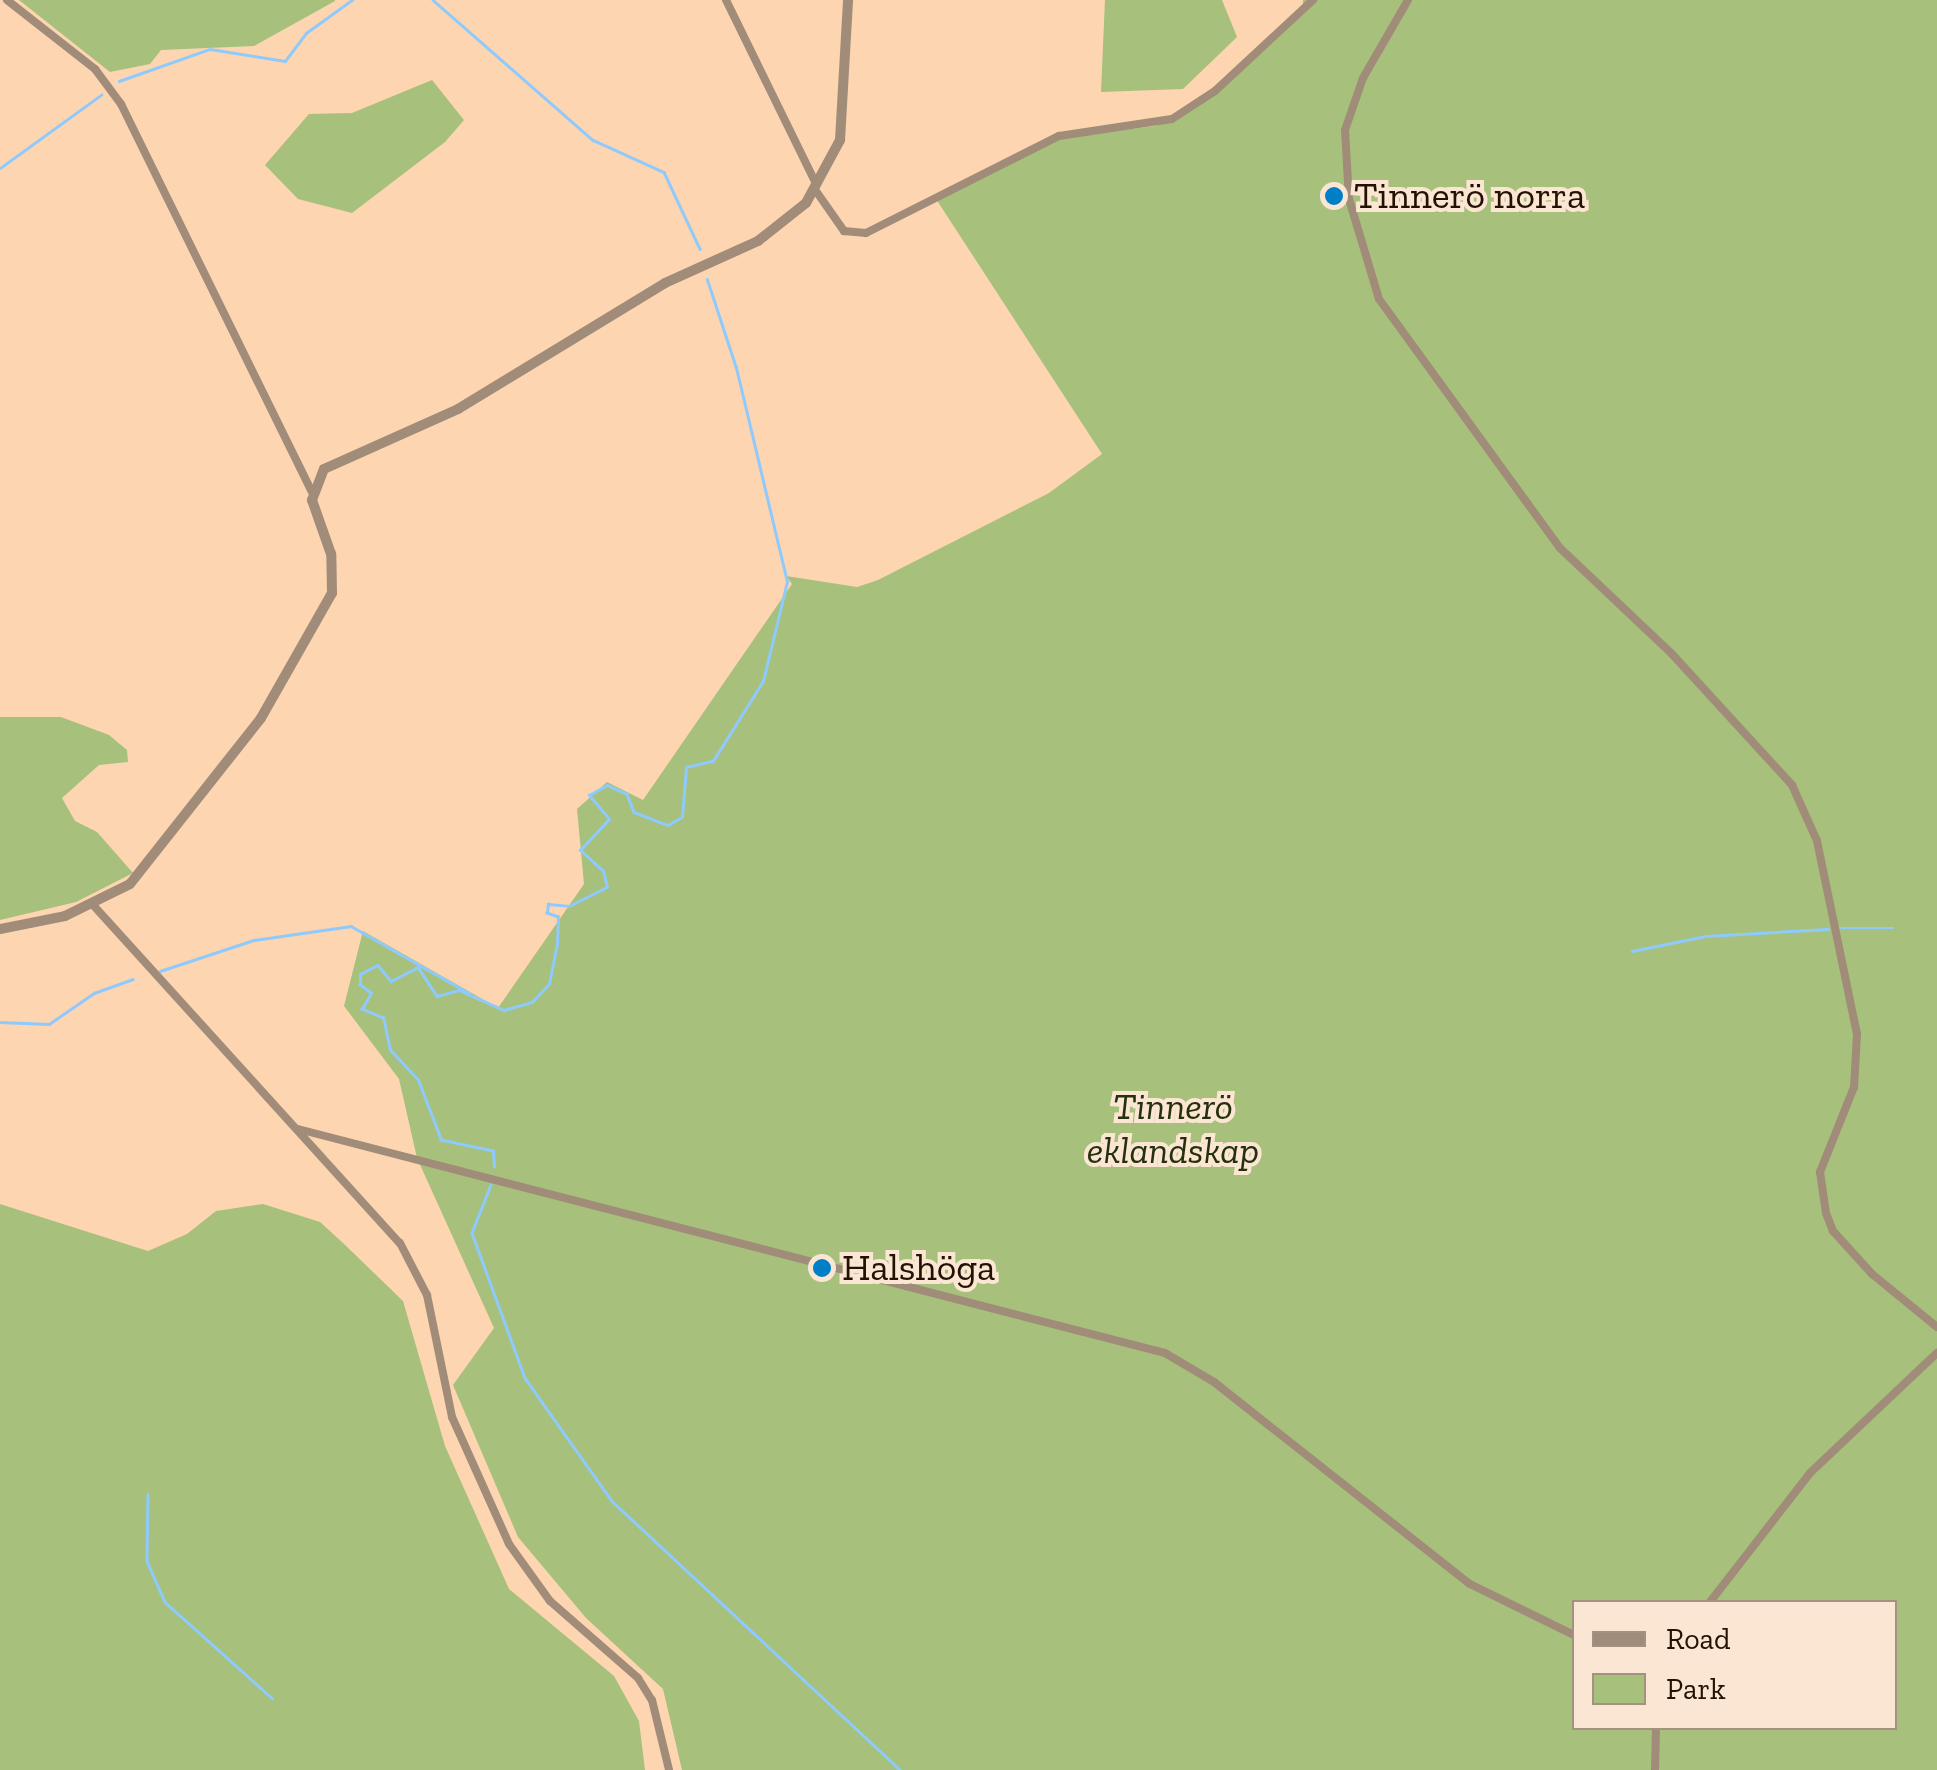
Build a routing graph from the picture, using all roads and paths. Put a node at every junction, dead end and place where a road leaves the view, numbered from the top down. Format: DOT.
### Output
graph roads {
  1 [pos="7,0"];
  2 [pos="726,0"];
  3 [pos="848,0"];
  4 [pos="1313,0"];
  5 [pos="1408,0"];
  6 [pos="817,189"];
  7 [pos="312,492"];
  8 [pos="94,906"];
  9 [pos="0,929"];
  10 [pos="298,1129"];
  11 [pos="1937,1327"];
  12 [pos="1937,1354"];
  13 [pos="1712,1600"];
  14 [pos="1572,1635"];
  15 [pos="1656,1730"];
  16 [pos="669,1770"];
  17 [pos="1655,1770"];
  1 -- 7 [label="street"];
  2 -- 6 [label="street"];
  3 -- 6 [label="street"];
  4 -- 6 [label="street"];
  5 -- 11 [label="street"];
  6 -- 7 [label="street"];
  7 -- 8 [label="street"];
  8 -- 9 [label="street"];
  8 -- 10 [label="street"];
  10 -- 14 [label="street"];
  10 -- 16 [label="street"];
  12 -- 13 [label="street"];
  15 -- 17 [label="street"];
}
